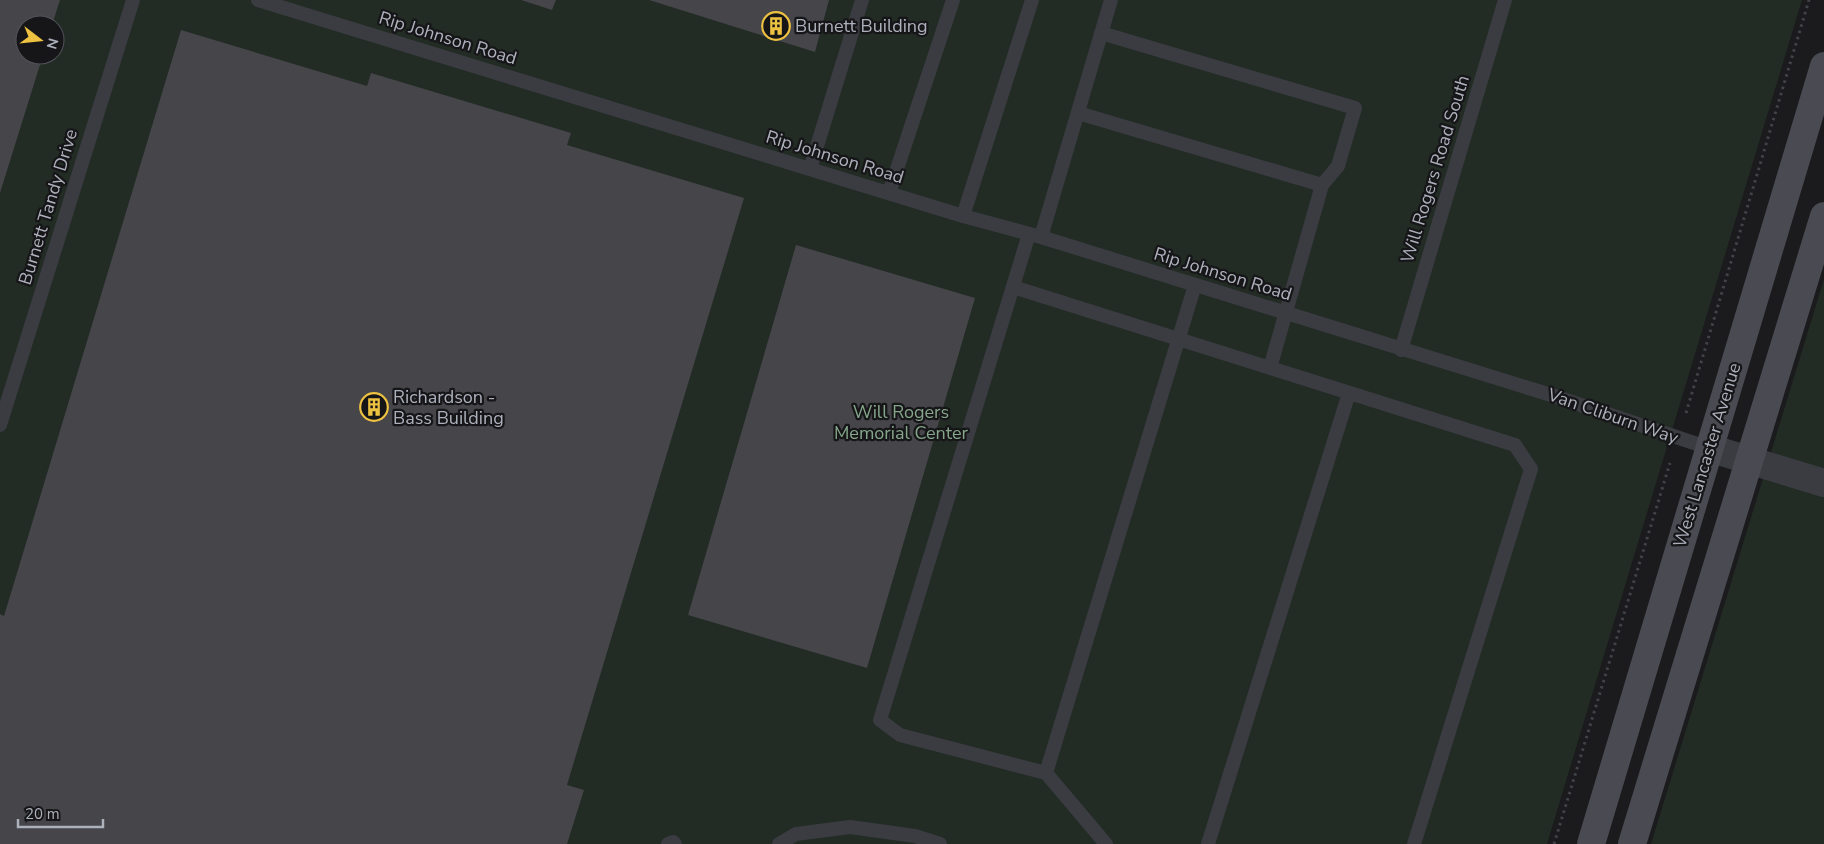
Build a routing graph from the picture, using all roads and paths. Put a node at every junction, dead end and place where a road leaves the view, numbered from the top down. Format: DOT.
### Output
graph roads {
  1 [pos="133,0"];
  2 [pos="258,0"];
  3 [pos="862,0"];
  4 [pos="953,0"];
  5 [pos="1032,0"];
  6 [pos="1111,0"];
  7 [pos="1505,0"];
  8 [pos="1809,0"];
  9 [pos="1101,33"];
  10 [pos="1824,66"];
  11 [pos="1078,113"];
  12 [pos="810,169"];
  13 [pos="1322,185"];
  14 [pos="890,193"];
  15 [pos="963,216"];
  16 [pos="1824,216"];
  17 [pos="1035,236"];
  18 [pos="1195,285"];
  19 [pos="1013,287"];
  20 [pos="1286,314"];
  21 [pos="1179,339"];
  22 [pos="1401,350"];
  23 [pos="1270,368"];
  24 [pos="1349,393"];
  25 [pos="1686,412"];
  26 [pos="0,425"];
  27 [pos="1709,448"];
  28 [pos="1750,461"];
  29 [pos="1670,463"];
  30 [pos="1824,484"];
  31 [pos="1046,773"];
  32 [pos="668,844"];
  33 [pos="675,844"];
  34 [pos="779,844"];
  35 [pos="940,844"];
  36 [pos="1106,844"];
  37 [pos="1208,844"];
  38 [pos="1414,844"];
  39 [pos="1554,844"];
  40 [pos="1591,844"];
  41 [pos="1632,844"];
  1 -- 26 [label="lane, Burnett Tandy Drive"];
  2 -- 12 [label="lane, Rip Johnson Road"];
  3 -- 12 [label="lane"];
  4 -- 14 [label="lane"];
  5 -- 15 [label="lane"];
  6 -- 9 [label="lane"];
  7 -- 22 [label="lane, Will Rogers Road South"];
  8 -- 25 [label="path"];
  9 -- 11 [label="lane"];
  9 -- 13 [label="lane"];
  10 -- 27 [label="main road, West Lancaster Avenue"];
  11 -- 13 [label="lane"];
  11 -- 17 [label="lane"];
  12 -- 14 [label="lane, Rip Johnson Road"];
  13 -- 20 [label="lane"];
  14 -- 15 [label="lane, Rip Johnson Road"];
  15 -- 17 [label="lane, Rip Johnson Road"];
  16 -- 28 [label="main road"];
  17 -- 18 [label="lane, Rip Johnson Road"];
  17 -- 19 [label="lane"];
  18 -- 20 [label="lane, Rip Johnson Road"];
  18 -- 21 [label="lane"];
  19 -- 21 [label="lane"];
  19 -- 31 [label="lane"];
  20 -- 22 [label="lane, Rip Johnson Road"];
  20 -- 23 [label="lane"];
  21 -- 23 [label="lane"];
  21 -- 31 [label="lane"];
  22 -- 27 [label="lane, Van Cliburn Way"];
  23 -- 24 [label="lane"];
  24 -- 37 [label="lane"];
  24 -- 38 [label="lane"];
  27 -- 28 [label="street, Van Cliburn Way"];
  27 -- 40 [label="main road, West Lancaster Avenue"];
  28 -- 30 [label="street, Van Cliburn Way"];
  28 -- 41 [label="main road"];
  29 -- 39 [label="path"];
  31 -- 36 [label="lane"];
  32 -- 33 [label="lane"];
  34 -- 35 [label="lane"];
}
